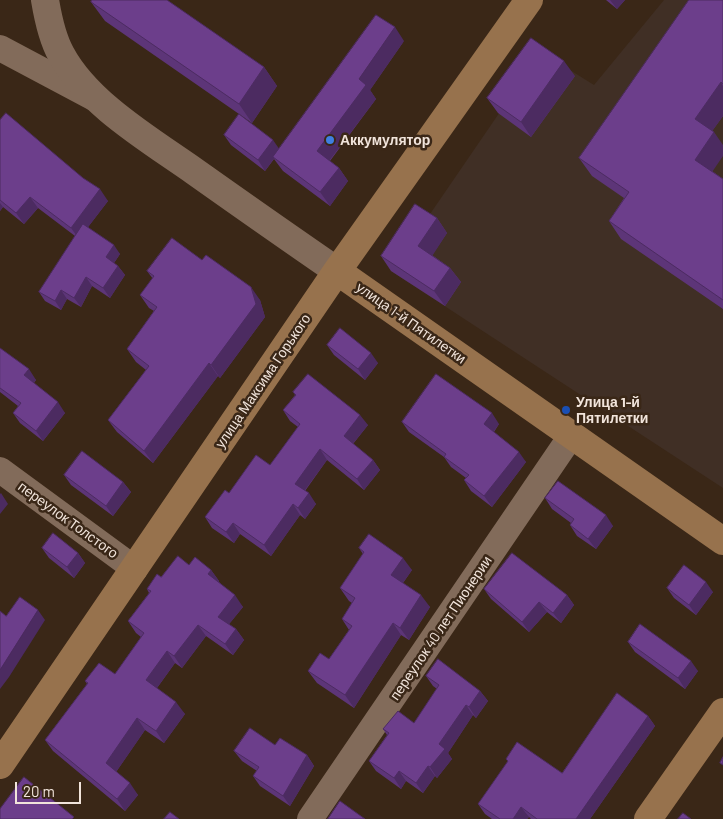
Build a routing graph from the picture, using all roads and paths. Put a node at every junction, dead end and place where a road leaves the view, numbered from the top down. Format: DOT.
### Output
graph roads {
  1 [pos="45,0"];
  2 [pos="529,0"];
  3 [pos="0,48"];
  4 [pos="100,102"];
  5 [pos="337,271"];
  6 [pos="571,436"];
  7 [pos="0,470"];
  8 [pos="723,541"];
  9 [pos="135,569"];
  10 [pos="723,712"];
  11 [pos="0,765"];
  12 [pos="310,819"];
  13 [pos="648,819"];
  1 -- 4 [label="street, улица 1-й Пятилетки"];
  2 -- 5 [label="main road, улица Максима Горького"];
  3 -- 4 [label="street, улица 1-й Пятилетки"];
  4 -- 5 [label="street, улица 1-й Пятилетки"];
  5 -- 6 [label="main road, улица 1-й Пятилетки"];
  5 -- 9 [label="main road, улица Максима Горького"];
  6 -- 8 [label="main road, улица 1-й Пятилетки"];
  6 -- 12 [label="street, переулок 40 лет Пионерии"];
  7 -- 9 [label="street, переулок Толстого"];
  9 -- 11 [label="main road, улица Максима Горького"];
  10 -- 13 [label="main road"];
}
